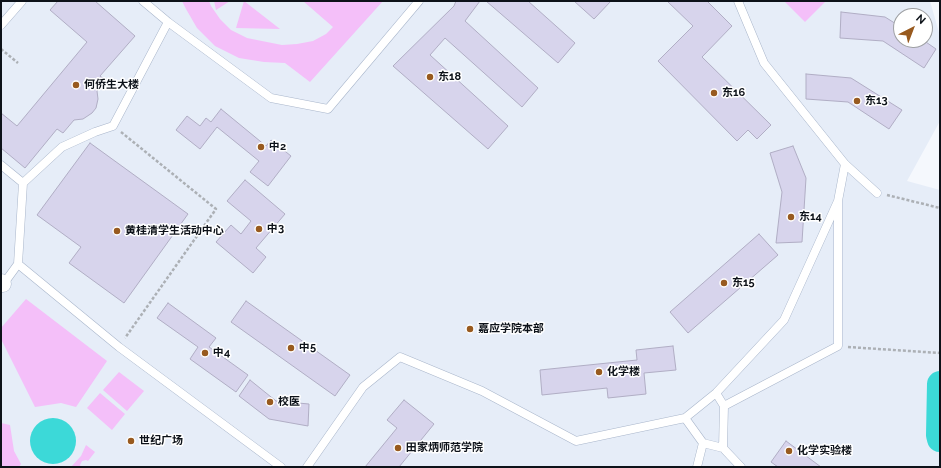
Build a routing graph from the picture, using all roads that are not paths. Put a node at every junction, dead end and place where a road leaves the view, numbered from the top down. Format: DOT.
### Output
graph roads {
  1 [pos="22,1"];
  2 [pos="143,1"];
  3 [pos="420,1"];
  4 [pos="738,1"];
  5 [pos="168,22"];
  6 [pos="1,25"];
  7 [pos="845,164"];
  8 [pos="1,165"];
  9 [pos="23,183"];
  10 [pos="877,192"];
  11 [pos="838,201"];
  12 [pos="18,264"];
  13 [pos="2,284"];
  14 [pos="716,393"];
  15 [pos="724,406"];
  16 [pos="685,418"];
  17 [pos="703,443"];
  18 [pos="723,448"];
  19 [pos="281,467"];
  20 [pos="307,467"];
  21 [pos="697,467"];
  22 [pos="742,467"];
  1 -- 6 [label="lane"];
  2 -- 5 [label="lane"];
  3 -- 5 [label="lane"];
  4 -- 7 [label="lane"];
  5 -- 9 [label="lane"];
  7 -- 10 [label="lane"];
  7 -- 11 [label="lane"];
  8 -- 9 [label="lane"];
  9 -- 12 [label="lane"];
  11 -- 14 [label="lane"];
  11 -- 15 [label="lane"];
  12 -- 13 [label="lane"];
  12 -- 19 [label="lane"];
  14 -- 15 [label="lane"];
  14 -- 16 [label="lane"];
  15 -- 18 [label="lane"];
  16 -- 17 [label="lane"];
  16 -- 20 [label="lane"];
  17 -- 18 [label="lane"];
  17 -- 21 [label="lane"];
  18 -- 22 [label="lane"];
}
